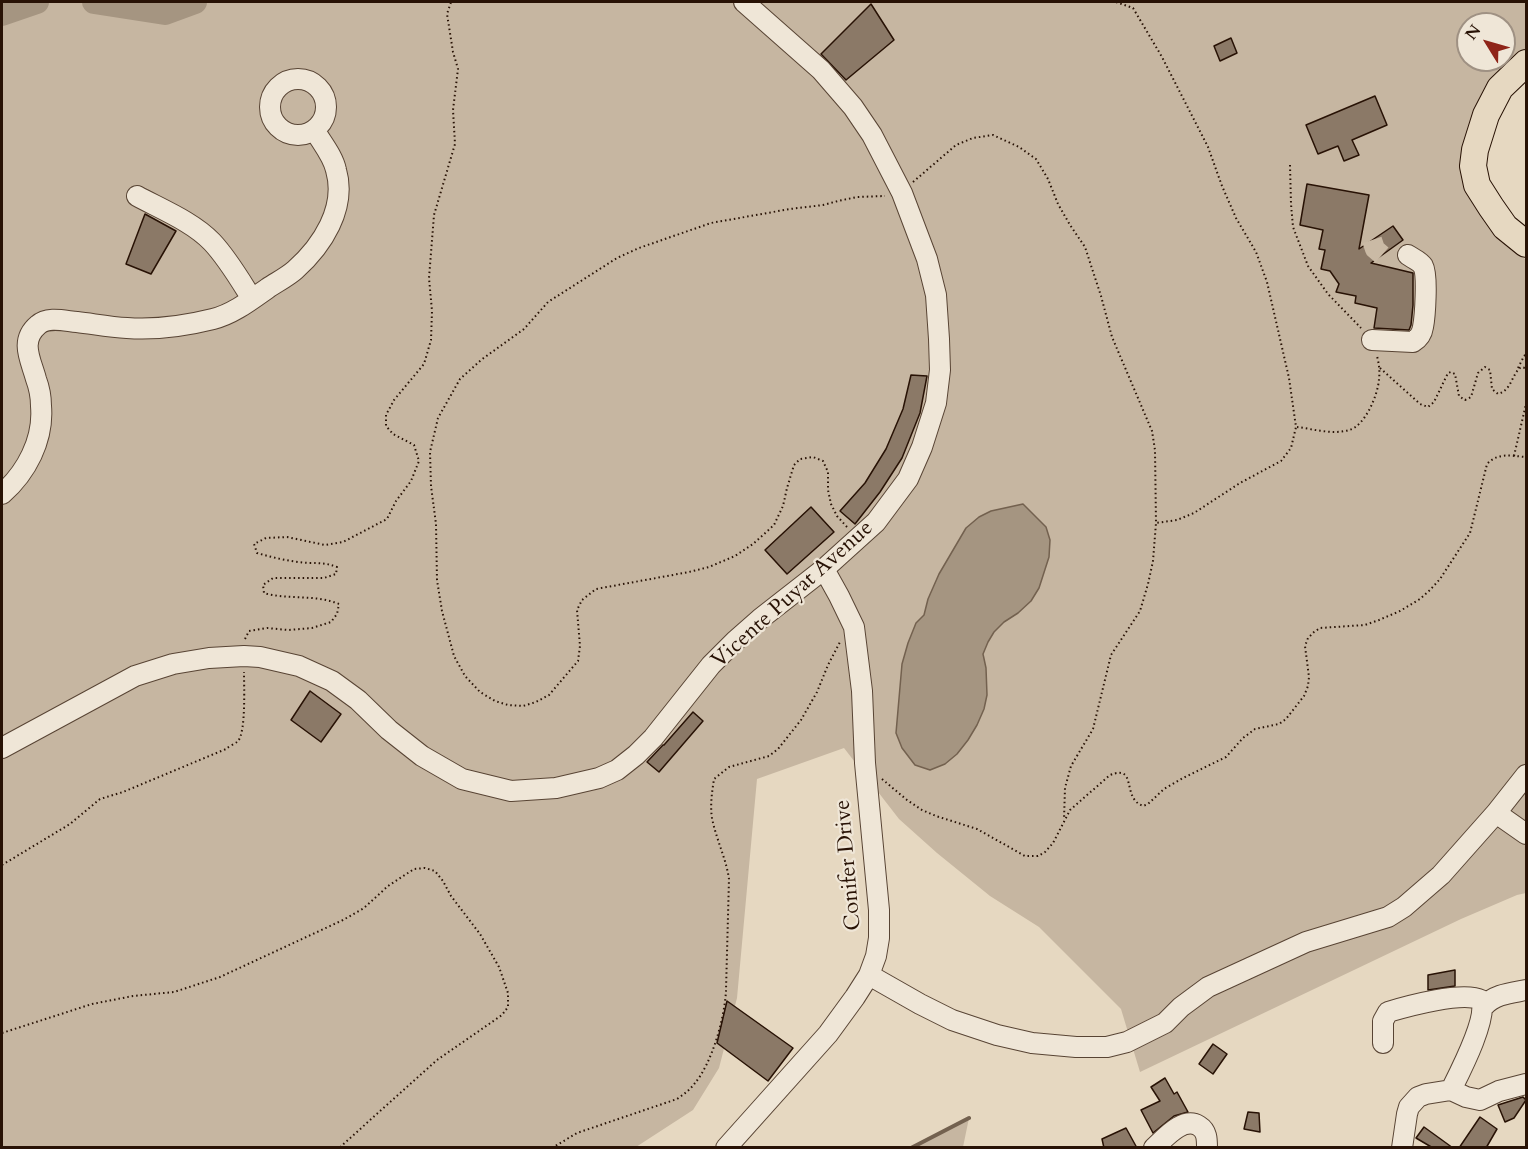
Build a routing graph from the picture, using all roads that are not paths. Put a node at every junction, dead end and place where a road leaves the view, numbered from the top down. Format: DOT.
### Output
graph roads {
  1 [pos="744,2"];
  2 [pos="1527,63"];
  3 [pos="315,130"];
  4 [pos="137,196"];
  5 [pos="1527,244"];
  6 [pos="1408,255"];
  7 [pos="252,299"];
  8 [pos="1372,340"];
  9 [pos="2,494"];
  10 [pos="824,569"];
  11 [pos="2,748"];
  12 [pos="1527,775"];
  13 [pos="1496,813"];
  14 [pos="1527,834"];
  15 [pos="869,975"];
  16 [pos="1527,990"];
  17 [pos="1484,1006"];
  18 [pos="1383,1043"];
  19 [pos="1527,1084"];
  20 [pos="1451,1090"];
  21 [pos="726,1148"];
  22 [pos="1154,1148"];
  23 [pos="1207,1148"];
  24 [pos="1402,1148"];
  1 -- 10 [label="street, Vicente Puyat Avenue"];
  2 -- 5 [label="main road"];
  3 -- 7 [label="street"];
  4 -- 7 [label="street"];
  6 -- 8 [label="street"];
  7 -- 9 [label="street"];
  10 -- 11 [label="street, Vicente Puyat Avenue"];
  10 -- 15 [label="street, Conifer Drive"];
  12 -- 13 [label="street"];
  13 -- 14 [label="street"];
  13 -- 15 [label="street"];
  15 -- 21 [label="street, Conifer Drive"];
  16 -- 17 [label="street"];
  17 -- 18 [label="street"];
  17 -- 20 [label="street"];
  19 -- 20 [label="street"];
  20 -- 24 [label="street"];
  22 -- 23 [label="street"];
}
